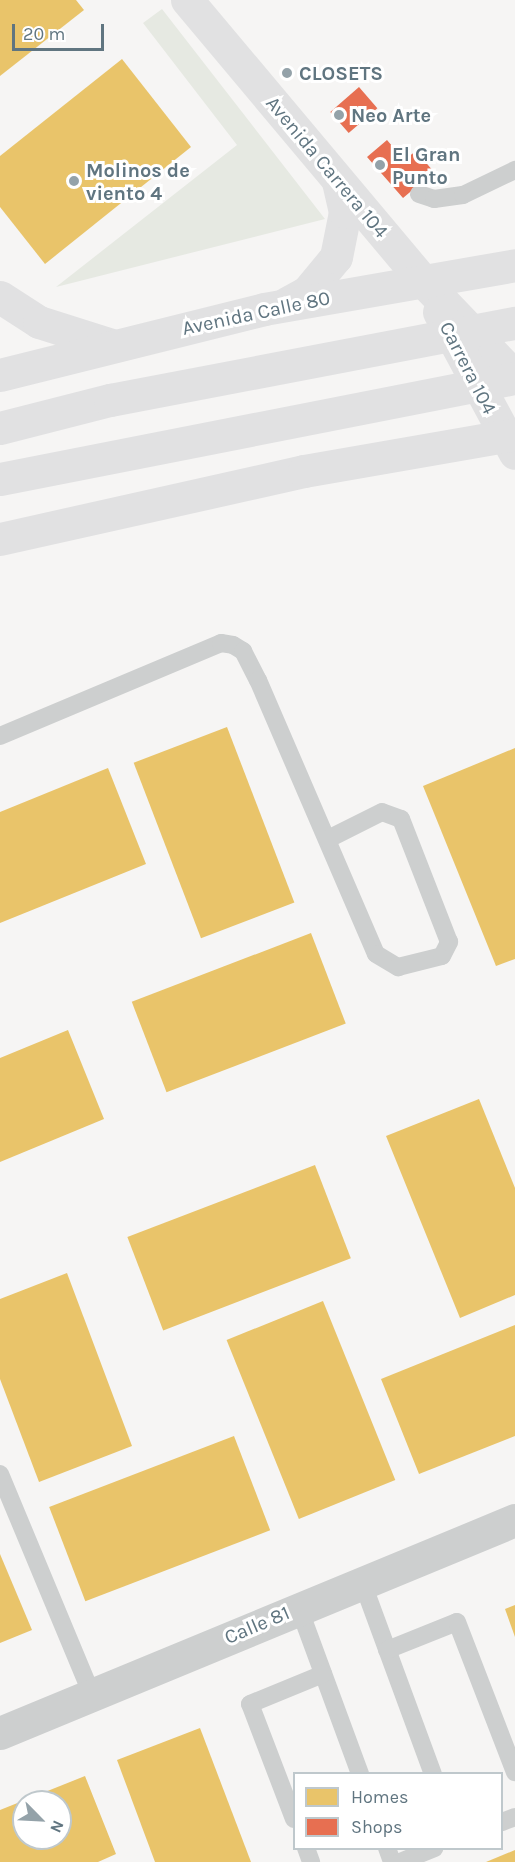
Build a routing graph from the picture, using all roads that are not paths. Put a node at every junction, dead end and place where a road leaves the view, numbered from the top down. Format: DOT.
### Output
graph roads {
  1 [pos="187,0"];
  2 [pos="515,170"];
  3 [pos="338,182"];
  4 [pos="419,194"];
  5 [pos="515,265"];
  6 [pos="423,281"];
  7 [pos="0,297"];
  8 [pos="264,309"];
  9 [pos="515,323"];
  10 [pos="461,333"];
  11 [pos="112,345"];
  12 [pos="0,375"];
  13 [pos="515,377"];
  14 [pos="476,385"];
  15 [pos="0,428"];
  16 [pos="511,441"];
  17 [pos="0,479"];
  18 [pos="0,539"];
  19 [pos="0,736"];
  20 [pos="328,839"];
  21 [pos="0,1474"];
  22 [pos="5,1499"];
  23 [pos="515,1520"];
  24 [pos="363,1584"];
  25 [pos="299,1608"];
  26 [pos="387,1650"];
  27 [pos="323,1674"];
  28 [pos="92,1695"];
  29 [pos="0,1733"];
  30 [pos="360,1772"];
  31 [pos="433,1772"];
  32 [pos="515,1773"];
  33 [pos="293,1817"];
  34 [pos="429,1850"];
  35 [pos="400,1862"];
  1 -- 3 [label="main road, Avenida Carrera 104"];
  2 -- 4 [label="lane"];
  3 -- 6 [label="main road, Avenida Carrera 104"];
  3 -- 8 [label="main road"];
  5 -- 6 [label="main road, Avenida Calle 80"];
  6 -- 8 [label="main road, Avenida Calle 80"];
  6 -- 10 [label="main road, Carrera 104"];
  7 -- 11 [label="main road"];
  8 -- 11 [label="main road, Avenida Calle 80"];
  9 -- 10 [label="main road"];
  10 -- 13 [label="main road, Carrera 104"];
  10 -- 14 [label="main road, Carrera 104"];
  10 -- 15 [label="main road"];
  11 -- 12 [label="main road, Avenida Calle 80"];
  13 -- 14 [label="main road"];
  14 -- 16 [label="main road, Carrera 104"];
  14 -- 17 [label="main road"];
  16 -- 18 [label="main road"];
  19 -- 20 [label="lane"];
  20 -- 20 [label="lane"];
  21 -- 22 [label="lane"];
  22 -- 28 [label="lane"];
  23 -- 24 [label="street, Calle 81"];
  24 -- 25 [label="street, Calle 81"];
  24 -- 26 [label="lane"];
  25 -- 27 [label="lane"];
  25 -- 28 [label="street, Calle 81"];
  26 -- 31 [label="lane"];
  26 -- 32 [label="lane"];
  27 -- 30 [label="lane"];
  27 -- 33 [label="lane"];
  28 -- 29 [label="street, Calle 81"];
  34 -- 35 [label="lane"];
}
